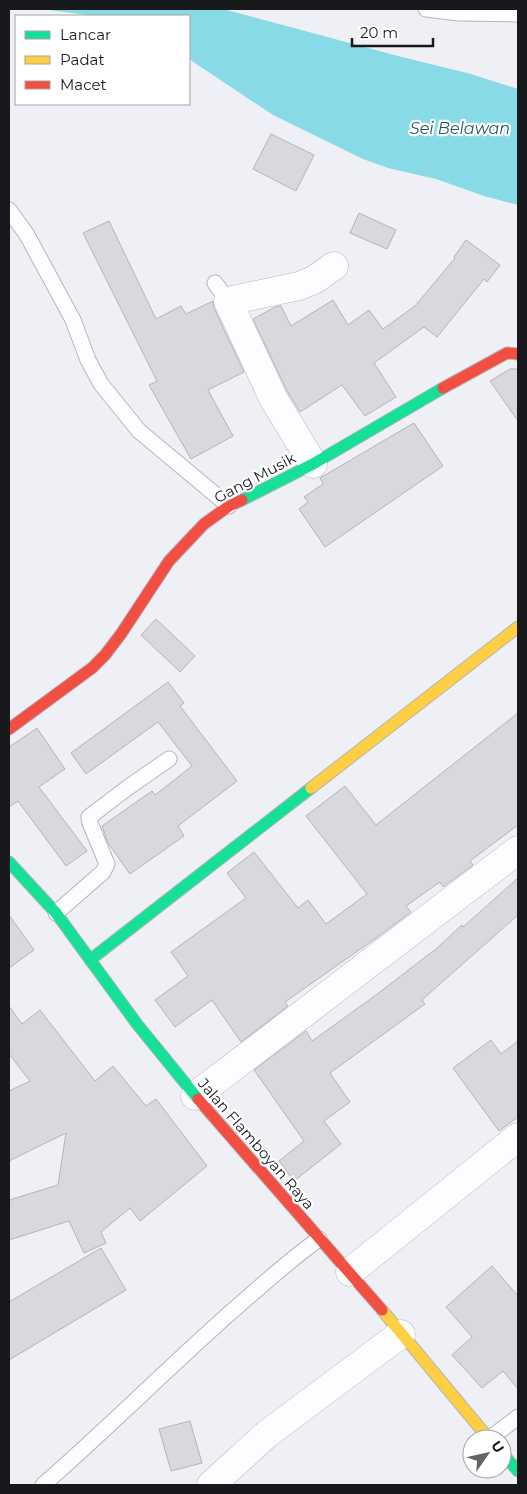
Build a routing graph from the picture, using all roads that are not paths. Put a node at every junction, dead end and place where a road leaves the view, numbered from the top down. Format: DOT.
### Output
graph roads {
  1 [pos="426,9"];
  2 [pos="518,14"];
  3 [pos="9,210"];
  4 [pos="334,266"];
  5 [pos="518,354"];
  6 [pos="314,464"];
  7 [pos="230,506"];
  8 [pos="518,626"];
  9 [pos="9,730"];
  10 [pos="169,759"];
  11 [pos="518,850"];
  12 [pos="9,862"];
  13 [pos="56,913"];
  14 [pos="90,960"];
  15 [pos="195,1096"];
  16 [pos="518,1137"];
  17 [pos="319,1239"];
  18 [pos="350,1272"];
  19 [pos="401,1334"];
  20 [pos="518,1417"];
  21 [pos="481,1429"];
  22 [pos="502,1429"];
  23 [pos="43,1485"];
  24 [pos="211,1485"];
  1 -- 2 [label="lane"];
  3 -- 7 [label="lane"];
  4 -- 6 [label="street"];
  5 -- 6 [label="street, Gang Musik"];
  6 -- 7 [label="street, Gang Musik"];
  7 -- 9 [label="street, Gang Musik"];
  8 -- 14 [label="street"];
  10 -- 13 [label="lane"];
  11 -- 15 [label="street"];
  12 -- 13 [label="street, Jalan Flamboyan Raya"];
  13 -- 14 [label="street, Jalan Flamboyan Raya"];
  14 -- 15 [label="street, Jalan Flamboyan Raya"];
  15 -- 17 [label="street, Jalan Flamboyan Raya"];
  16 -- 18 [label="street"];
  17 -- 18 [label="street, Jalan Flamboyan Raya"];
  17 -- 23 [label="lane"];
  18 -- 19 [label="street, Jalan Flamboyan Raya"];
  19 -- 21 [label="street, Jalan Flamboyan Raya"];
  19 -- 24 [label="street"];
  20 -- 22 [label="lane"];
}
